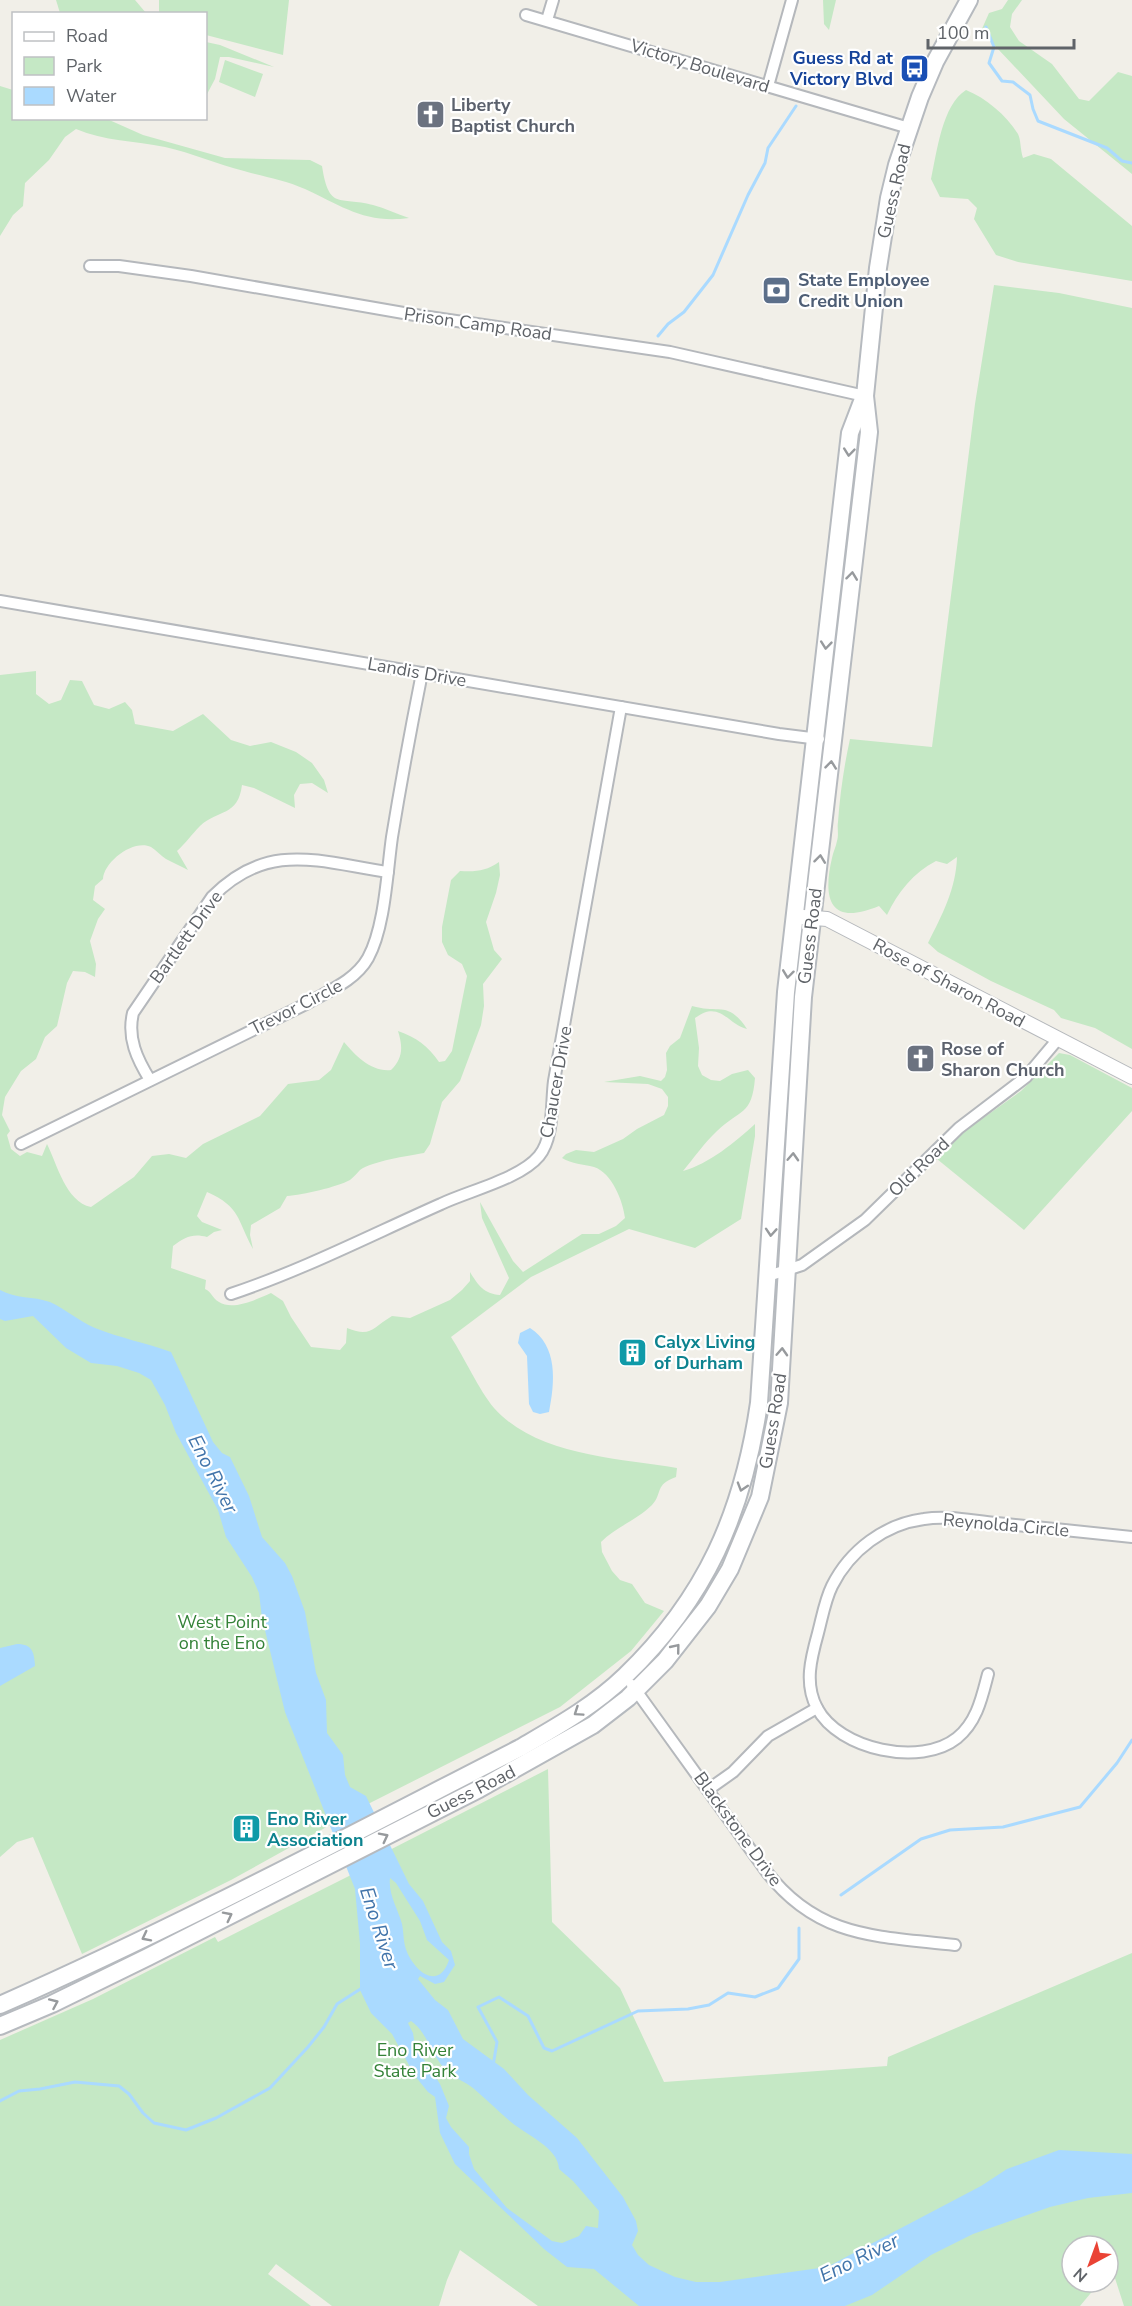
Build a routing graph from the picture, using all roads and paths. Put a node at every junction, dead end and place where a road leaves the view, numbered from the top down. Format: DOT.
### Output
graph roads {
  1 [pos="553,0"];
  2 [pos="792,0"];
  3 [pos="969,0"];
  4 [pos="526,15"];
  5 [pos="547,20"];
  6 [pos="768,86"];
  7 [pos="909,128"];
  8 [pos="90,266"];
  9 [pos="864,396"];
  10 [pos="0,602"];
  11 [pos="422,674"];
  12 [pos="621,707"];
  13 [pos="834,738"];
  14 [pos="816,739"];
  15 [pos="388,872"];
  16 [pos="804,917"];
  17 [pos="1058,1039"];
  18 [pos="1132,1077"];
  19 [pos="150,1080"];
  20 [pos="21,1144"];
  21 [pos="787,1270"];
  22 [pos="768,1276"];
  23 [pos="231,1294"];
  24 [pos="1132,1537"];
  25 [pos="988,1674"];
  26 [pos="625,1677"];
  27 [pos="636,1691"];
  28 [pos="817,1708"];
  29 [pos="709,1790"];
  30 [pos="955,1945"];
  31 [pos="0,2005"];
  32 [pos="0,2026"];
  1 -- 5 [label="street"];
  2 -- 6 [label="street"];
  3 -- 7 [label="main road, Guess Road"];
  4 -- 5 [label="street, Victory Boulevard"];
  5 -- 6 [label="street, Victory Boulevard"];
  6 -- 7 [label="street, Victory Boulevard"];
  7 -- 9 [label="main road, Guess Road"];
  8 -- 9 [label="street, Prison Camp Road"];
  13 -- 9 [label="main road, Guess Road, one-way"];
  9 -- 14 [label="main road, Guess Road, one-way"];
  10 -- 11 [label="street, Landis Drive"];
  11 -- 12 [label="street, Landis Drive"];
  11 -- 15 [label="street, Trevor Circle"];
  12 -- 14 [label="street, Landis Drive"];
  12 -- 23 [label="street, Chaucer Drive"];
  13 -- 14 [label="street, Landis Drive"];
  16 -- 13 [label="main road, Guess Road, one-way"];
  14 -- 16 [label="main road, Guess Road"];
  15 -- 19 [label="street, Trevor Circle"];
  15 -- 19 [label="street, Bartlett Drive"];
  16 -- 17 [label="street, Rose of Sharon Road"];
  21 -- 16 [label="main road, Guess Road, one-way"];
  16 -- 22 [label="main road, Guess Road, one-way"];
  17 -- 18 [label="street, Rose of Sharon Road"];
  17 -- 21 [label="street, Old Road"];
  19 -- 20 [label="street, Trevor Circle"];
  21 -- 22 [label="street, Old Road"];
  27 -- 21 [label="main road, Guess Road, one-way"];
  22 -- 26 [label="main road, Guess Road, one-way"];
  24 -- 28 [label="street, Reynolda Circle"];
  25 -- 28 [label="street, Reynolda Circle"];
  26 -- 27 [label="street, Blackstone Drive"];
  26 -- 31 [label="main road, Guess Road, one-way"];
  27 -- 29 [label="street, Blackstone Drive"];
  32 -- 27 [label="main road, Guess Road, one-way"];
  28 -- 29 [label="street"];
  29 -- 30 [label="street, Blackstone Drive"];
}
